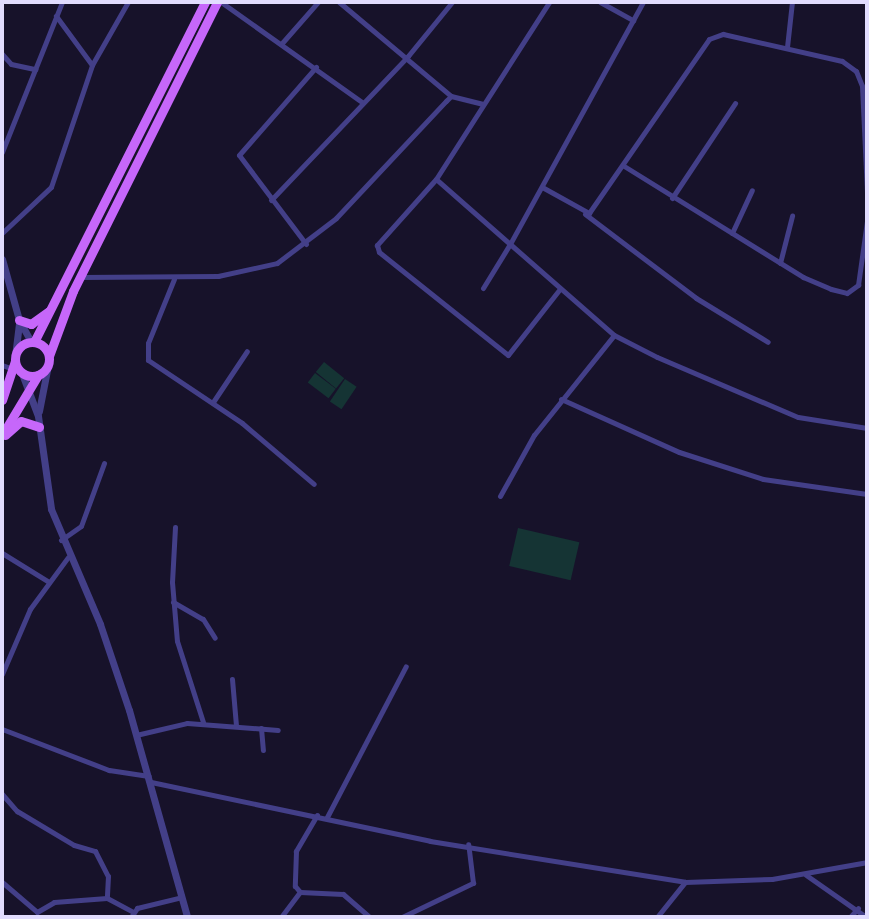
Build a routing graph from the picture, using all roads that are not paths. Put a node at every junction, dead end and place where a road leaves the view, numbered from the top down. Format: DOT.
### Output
graph roads {
  1 [pos="62,2"];
  2 [pos="128,2"];
  3 [pos="205,2"];
  4 [pos="219,2"];
  5 [pos="235,2"];
  6 [pos="318,2"];
  7 [pos="339,2"];
  8 [pos="452,2"];
  9 [pos="549,2"];
  10 [pos="600,2"];
  11 [pos="643,2"];
  12 [pos="792,2"];
  13 [pos="232,9"];
  14 [pos="56,16"];
  15 [pos="633,20"];
  16 [pos="282,43"];
  17 [pos="786,47"];
  18 [pos="2,54"];
  19 [pos="408,56"];
  20 [pos="92,65"];
  21 [pos="316,67"];
  22 [pos="35,69"];
  23 [pos="451,96"];
  24 [pos="363,103"];
  25 [pos="735,103"];
  26 [pos="482,104"];
  27 [pos="2,152"];
  28 [pos="624,166"];
  29 [pos="436,179"];
  30 [pos="542,187"];
  31 [pos="752,190"];
  32 [pos="867,192"];
  33 [pos="672,198"];
  34 [pos="271,200"];
  35 [pos="584,213"];
  36 [pos="792,216"];
  37 [pos="867,221"];
  38 [pos="2,233"];
  39 [pos="732,233"];
  40 [pos="306,244"];
  41 [pos="510,244"];
  42 [pos="2,259"];
  43 [pos="780,263"];
  44 [pos="80,277"];
  45 [pos="174,279"];
  46 [pos="483,288"];
  47 [pos="559,290"];
  48 [pos="53,307"];
  49 [pos="19,320"];
  50 [pos="614,335"];
  51 [pos="32,342"];
  52 [pos="768,342"];
  53 [pos="247,351"];
  54 [pos="48,360"];
  55 [pos="16,364"];
  56 [pos="2,365"];
  57 [pos="38,375"];
  58 [pos="29,386"];
  59 [pos="561,399"];
  60 [pos="2,400"];
  61 [pos="213,402"];
  62 [pos="38,416"];
  63 [pos="39,427"];
  64 [pos="867,428"];
  65 [pos="2,437"];
  66 [pos="104,463"];
  67 [pos="314,484"];
  68 [pos="867,494"];
  69 [pos="500,496"];
  70 [pos="175,527"];
  71 [pos="61,540"];
  72 [pos="2,553"];
  73 [pos="68,557"];
  74 [pos="49,582"];
  75 [pos="173,603"];
  76 [pos="215,638"];
  77 [pos="406,666"];
  78 [pos="2,674"];
  79 [pos="232,680"];
  80 [pos="203,722"];
  81 [pos="236,726"];
  82 [pos="261,728"];
  83 [pos="2,729"];
  84 [pos="278,730"];
  85 [pos="136,735"];
  86 [pos="263,750"];
  87 [pos="150,779"];
  88 [pos="2,793"];
  89 [pos="317,815"];
  90 [pos="327,817"];
  91 [pos="468,844"];
  92 [pos="867,862"];
  93 [pos="806,874"];
  94 [pos="2,882"];
  95 [pos="685,882"];
  96 [pos="300,892"];
  97 [pos="182,897"];
  98 [pos="107,898"];
  99 [pos="858,908"];
  100 [pos="132,915"];
  101 [pos="187,917"];
  102 [pos="281,917"];
  103 [pos="369,917"];
  104 [pos="402,917"];
  105 [pos="657,917"];
  106 [pos="850,917"];
  107 [pos="866,917"];
  1 -- 14 [label="street"];
  2 -- 20 [label="street"];
  3 -- 48 [label="main road"];
  4 -- 13 [label="street"];
  4 -- 44 [label="main road"];
  5 -- 13 [label="street"];
  6 -- 16 [label="street"];
  7 -- 19 [label="street"];
  8 -- 19 [label="street"];
  9 -- 26 [label="street"];
  10 -- 15 [label="street"];
  11 -- 15 [label="street"];
  12 -- 17 [label="street"];
  13 -- 16 [label="street"];
  14 -- 20 [label="street"];
  14 -- 22 [label="street"];
  15 -- 30 [label="street"];
  16 -- 21 [label="street"];
  17 -- 28 [label="street"];
  17 -- 32 [label="street"];
  18 -- 22 [label="street"];
  19 -- 23 [label="street"];
  19 -- 24 [label="street"];
  20 -- 38 [label="street"];
  21 -- 24 [label="street"];
  21 -- 34 [label="street"];
  22 -- 27 [label="street"];
  23 -- 26 [label="street"];
  23 -- 40 [label="street"];
  24 -- 34 [label="street"];
  25 -- 33 [label="street"];
  26 -- 29 [label="street"];
  28 -- 33 [label="street"];
  28 -- 35 [label="street"];
  29 -- 41 [label="street"];
  29 -- 47 [label="street"];
  30 -- 35 [label="street"];
  30 -- 41 [label="street"];
  31 -- 39 [label="street"];
  33 -- 39 [label="street"];
  34 -- 40 [label="street"];
  35 -- 52 [label="street"];
  36 -- 43 [label="street"];
  37 -- 43 [label="street"];
  39 -- 43 [label="street"];
  40 -- 45 [label="street"];
  41 -- 46 [label="street"];
  41 -- 47 [label="street"];
  42 -- 49 [label="street"];
  44 -- 45 [label="street"];
  44 -- 54 [label="main road"];
  45 -- 61 [label="street"];
  47 -- 50 [label="street"];
  48 -- 49 [label="main road"];
  48 -- 51 [label="main road"];
  49 -- 51 [label="street"];
  49 -- 55 [label="street"];
  50 -- 59 [label="street"];
  50 -- 64 [label="street"];
  51 -- 54 [label="main road"];
  51 -- 55 [label="main road"];
  53 -- 61 [label="street"];
  54 -- 57 [label="main road"];
  54 -- 62 [label="street"];
  55 -- 56 [label="street"];
  55 -- 57 [label="main road"];
  55 -- 58 [label="street"];
  55 -- 60 [label="main road"];
  57 -- 58 [label="main road"];
  58 -- 62 [label="street"];
  58 -- 65 [label="main road"];
  59 -- 68 [label="street"];
  59 -- 69 [label="street"];
  61 -- 67 [label="street"];
  62 -- 63 [label="street"];
  63 -- 65 [label="main road"];
  63 -- 71 [label="street"];
  66 -- 71 [label="street"];
  70 -- 75 [label="street"];
  71 -- 73 [label="street"];
  72 -- 74 [label="street"];
  73 -- 74 [label="street"];
  73 -- 85 [label="street"];
  74 -- 78 [label="street"];
  75 -- 76 [label="street"];
  75 -- 80 [label="street"];
  77 -- 90 [label="street"];
  79 -- 81 [label="street"];
  80 -- 81 [label="street"];
  80 -- 85 [label="street"];
  81 -- 82 [label="street"];
  82 -- 84 [label="street"];
  82 -- 86 [label="street"];
  83 -- 87 [label="street"];
  85 -- 87 [label="street"];
  87 -- 89 [label="street"];
  87 -- 97 [label="street"];
  88 -- 98 [label="street"];
  89 -- 90 [label="street"];
  89 -- 96 [label="street"];
  90 -- 91 [label="street"];
  91 -- 95 [label="street"];
  91 -- 104 [label="street"];
  92 -- 93 [label="street"];
  93 -- 95 [label="street"];
  93 -- 99 [label="street"];
  94 -- 98 [label="street"];
  95 -- 105 [label="street"];
  96 -- 102 [label="street"];
  96 -- 103 [label="street"];
  97 -- 100 [label="street"];
  97 -- 101 [label="street"];
  98 -- 100 [label="street"];
  99 -- 106 [label="street"];
  99 -- 107 [label="street"];
}
